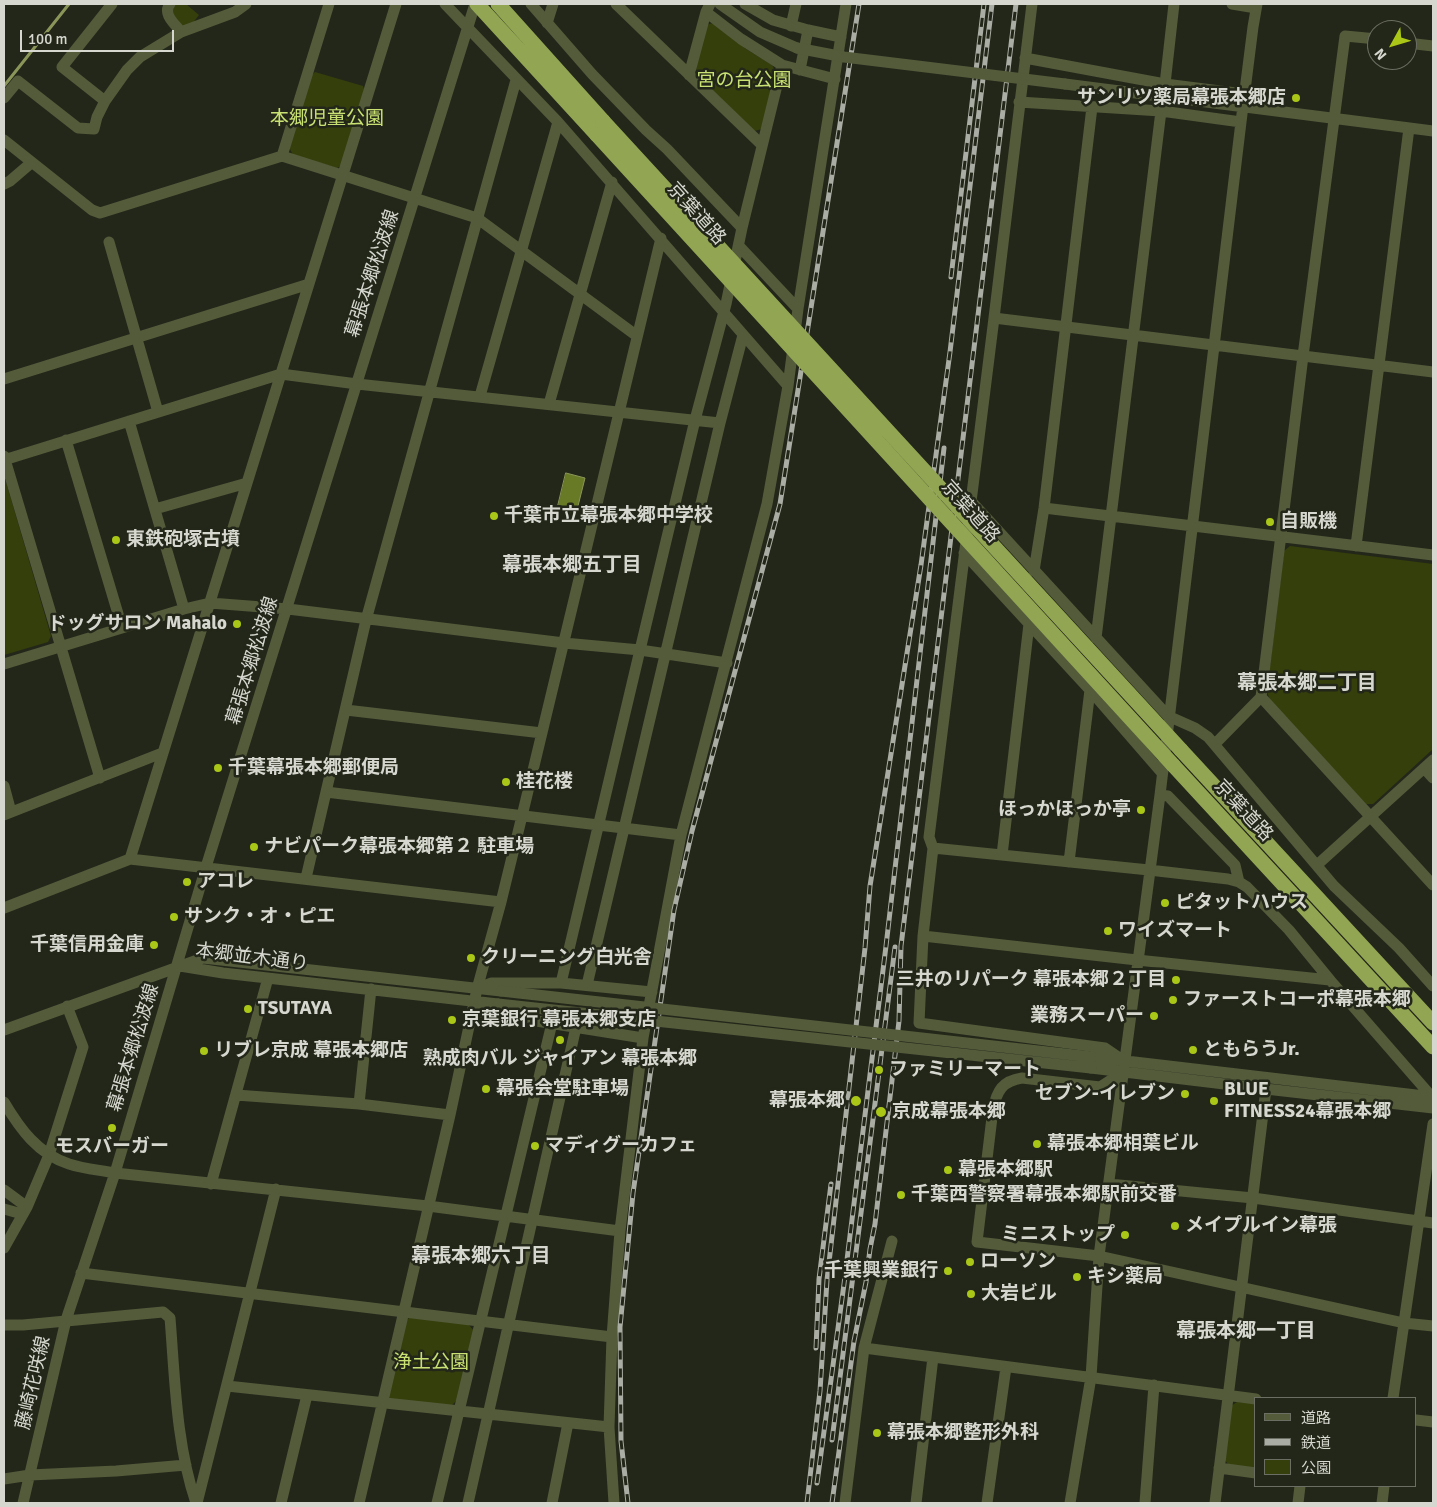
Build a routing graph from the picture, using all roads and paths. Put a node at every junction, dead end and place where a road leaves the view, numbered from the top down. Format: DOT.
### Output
graph roads {
  1 [pos="112,4"];
  2 [pos="170,4"];
  3 [pos="246,4"];
  4 [pos="330,4"];
  5 [pos="396,4"];
  6 [pos="445,4"];
  7 [pos="476,4"];
  8 [pos="498,4"];
  9 [pos="531,4"];
  10 [pos="553,4"];
  11 [pos="616,4"];
  12 [pos="720,4"];
  13 [pos="745,4"];
  14 [pos="796,4"];
  15 [pos="846,4"];
  16 [pos="1032,4"];
  17 [pos="1174,4"];
  18 [pos="1232,4"];
  19 [pos="1257,6"];
  20 [pos="708,8"];
  21 [pos="547,23"];
  22 [pos="791,26"];
  23 [pos="468,27"];
  24 [pos="808,30"];
  25 [pos="181,32"];
  26 [pos="841,38"];
  27 [pos="1367,38"];
  28 [pos="1417,44"];
  29 [pos="1433,46"];
  30 [pos="1025,58"];
  31 [pos="782,65"];
  32 [pos="800,70"];
  33 [pos="689,74"];
  34 [pos="835,79"];
  35 [pos="516,80"];
  36 [pos="1165,84"];
  37 [pos="1244,94"];
  38 [pos="4,98"];
  39 [pos="105,101"];
  40 [pos="1019,102"];
  41 [pos="1092,107"];
  42 [pos="1243,107"];
  43 [pos="1161,112"];
  44 [pos="1333,118"];
  45 [pos="558,122"];
  46 [pos="1241,122"];
  47 [pos="600,128"];
  48 [pos="1409,128"];
  49 [pos="1433,131"];
  50 [pos="4,140"];
  51 [pos="762,145"];
  52 [pos="282,156"];
  53 [pos="31,163"];
  54 [pos="343,175"];
  55 [pos="612,182"];
  56 [pos="4,184"];
  57 [pos="416,199"];
  58 [pos="477,218"];
  59 [pos="742,228"];
  60 [pos="660,238"];
  61 [pos="109,242"];
  62 [pos="739,246"];
  63 [pos="522,251"];
  64 [pos="309,284"];
  65 [pos="580,294"];
  66 [pos="798,309"];
  67 [pos="724,312"];
  68 [pos="994,318"];
  69 [pos="1066,327"];
  70 [pos="743,335"];
  71 [pos="1133,335"];
  72 [pos="637,336"];
  73 [pos="136,337"];
  74 [pos="1214,345"];
  75 [pos="1303,356"];
  76 [pos="1378,366"];
  77 [pos="1433,372"];
  78 [pos="281,374"];
  79 [pos="4,379"];
  80 [pos="357,384"];
  81 [pos="788,386"];
  82 [pos="429,390"];
  83 [pos="480,396"];
  84 [pos="549,404"];
  85 [pos="618,410"];
  86 [pos="158,412"];
  87 [pos="695,420"];
  88 [pos="129,421"];
  89 [pos="720,423"];
  90 [pos="66,440"];
  91 [pos="4,459"];
  92 [pos="247,483"];
  93 [pos="970,500"];
  94 [pos="1044,508"];
  95 [pos="155,509"];
  96 [pos="1111,516"];
  97 [pos="1191,526"];
  98 [pos="1280,538"];
  99 [pos="1356,546"];
  100 [pos="964,553"];
  101 [pos="1433,555"];
  102 [pos="1034,571"];
  103 [pos="210,603"];
  104 [pos="184,608"];
  105 [pos="288,609"];
  106 [pos="366,620"];
  107 [pos="1028,624"];
  108 [pos="122,628"];
  109 [pos="1096,638"];
  110 [pos="564,643"];
  111 [pos="61,646"];
  112 [pos="640,650"];
  113 [pos="665,653"];
  114 [pos="727,662"];
  115 [pos="4,664"];
  116 [pos="1090,690"];
  117 [pos="1261,696"];
  118 [pos="346,710"];
  119 [pos="1168,716"];
  120 [pos="542,733"];
  121 [pos="1214,744"];
  122 [pos="162,752"];
  123 [pos="1433,760"];
  124 [pos="1424,768"];
  125 [pos="1167,769"];
  126 [pos="100,778"];
  127 [pos="1433,778"];
  128 [pos="4,786"];
  129 [pos="326,792"];
  130 [pos="1160,795"];
  131 [pos="8,813"];
  132 [pos="522,816"];
  133 [pos="1370,816"];
  134 [pos="599,825"];
  135 [pos="624,828"];
  136 [pos="681,835"];
  137 [pos="933,848"];
  138 [pos="1002,855"];
  139 [pos="130,858"];
  140 [pos="1069,862"];
  141 [pos="1317,866"];
  142 [pos="206,867"];
  143 [pos="1149,870"];
  144 [pos="306,878"];
  145 [pos="1239,882"];
  146 [pos="1433,885"];
  147 [pos="501,902"];
  148 [pos="4,908"];
  149 [pos="923,936"];
  150 [pos="1137,960"];
  151 [pos="178,966"];
  152 [pos="268,978"];
  153 [pos="1330,980"];
  154 [pos="562,983"];
  155 [pos="587,985"];
  156 [pos="1433,986"];
  157 [pos="371,989"];
  158 [pos="477,989"];
  159 [pos="652,992"];
  160 [pos="474,1001"];
  161 [pos="67,1006"];
  162 [pos="552,1023"];
  163 [pos="1433,1023"];
  164 [pos="576,1026"];
  165 [pos="4,1030"];
  166 [pos="643,1038"];
  167 [pos="1433,1047"];
  168 [pos="1091,1062"];
  169 [pos="1124,1066"];
  170 [pos="1266,1089"];
  171 [pos="236,1095"];
  172 [pos="1433,1101"];
  173 [pos="4,1102"];
  174 [pos="359,1104"];
  175 [pos="450,1115"];
  176 [pos="1433,1124"];
  177 [pos="49,1155"];
  178 [pos="115,1173"];
  179 [pos="211,1184"];
  180 [pos="1109,1184"];
  181 [pos="276,1189"];
  182 [pos="4,1190"];
  183 [pos="1253,1198"];
  184 [pos="428,1206"];
  185 [pos="4,1209"];
  186 [pos="24,1210"];
  187 [pos="506,1217"];
  188 [pos="532,1221"];
  189 [pos="1418,1221"];
  190 [pos="1433,1223"];
  191 [pos="620,1231"];
  192 [pos="892,1242"];
  193 [pos="4,1248"];
  194 [pos="1099,1256"];
  195 [pos="81,1273"];
  196 [pos="1241,1288"];
  197 [pos="250,1293"];
  198 [pos="404,1312"];
  199 [pos="480,1321"];
  200 [pos="1404,1323"];
  201 [pos="4,1325"];
  202 [pos="66,1325"];
  203 [pos="509,1325"];
  204 [pos="1433,1326"];
  205 [pos="612,1337"];
  206 [pos="864,1348"];
  207 [pos="933,1356"];
  208 [pos="1006,1367"];
  209 [pos="1091,1377"];
  210 [pos="1154,1385"];
  211 [pos="227,1386"];
  212 [pos="307,1395"];
  213 [pos="1228,1395"];
  214 [pos="1393,1397"];
  215 [pos="1254,1399"];
  216 [pos="382,1403"];
  217 [pos="459,1411"];
  218 [pos="488,1414"];
  219 [pos="1417,1420"];
  220 [pos="1433,1422"];
  221 [pos="568,1423"];
  222 [pos="609,1427"];
  223 [pos="186,1465"];
  224 [pos="1219,1468"];
  225 [pos="1254,1473"];
  226 [pos="30,1475"];
  227 [pos="4,1479"];
  228 [pos="1300,1487"];
  229 [pos="1384,1487"];
  230 [pos="23,1503"];
  231 [pos="197,1503"];
  232 [pos="281,1503"];
  233 [pos="359,1503"];
  234 [pos="437,1503"];
  235 [pos="468,1503"];
  236 [pos="552,1503"];
  237 [pos="614,1503"];
  238 [pos="845,1503"];
  239 [pos="916,1503"];
  240 [pos="988,1503"];
  241 [pos="1070,1503"];
  242 [pos="1145,1503"];
  243 [pos="1215,1503"];
  244 [pos="1298,1503"];
  245 [pos="1382,1503"];
  1 -- 39 [label="street"];
  2 -- 25 [label="street"];
  3 -- 25 [label="street"];
  4 -- 52 [label="street"];
  5 -- 54 [label="street"];
  6 -- 23 [label="street"];
  7 -- 23 [label="street, 幕張本郷松波線"];
  7 -- 47 [label="highway, 京葉道路"];
  8 -- 47 [label="highway, 京葉道路"];
  9 -- 21 [label="street"];
  10 -- 21 [label="street"];
  11 -- 33 [label="street"];
  12 -- 42 [label="street, bridge"];
  13 -- 22 [label="street"];
  14 -- 22 [label="street"];
  15 -- 26 [label="street"];
  16 -- 30 [label="street"];
  17 -- 36 [label="street"];
  18 -- 19 [label="street"];
  19 -- 37 [label="street"];
  20 -- 31 [label="street"];
  20 -- 33 [label="street"];
  21 -- 59 [label="street"];
  22 -- 24 [label="street"];
  23 -- 35 [label="street"];
  23 -- 57 [label="street, 幕張本郷松波線"];
  24 -- 26 [label="street"];
  24 -- 32 [label="street"];
  25 -- 39 [label="street"];
  26 -- 34 [label="street"];
  27 -- 44 [label="street"];
  28 -- 29 [label="street"];
  30 -- 36 [label="street"];
  30 -- 40 [label="street"];
  31 -- 32 [label="street"];
  31 -- 51 [label="street"];
  32 -- 34 [label="street"];
  33 -- 51 [label="street"];
  34 -- 66 [label="street"];
  35 -- 45 [label="street"];
  35 -- 58 [label="street"];
  36 -- 37 [label="street"];
  37 -- 42 [label="street"];
  38 -- 39 [label="street"];
  40 -- 41 [label="street"];
  40 -- 68 [label="street"];
  41 -- 43 [label="street"];
  41 -- 69 [label="street"];
  42 -- 44 [label="street"];
  42 -- 46 [label="street"];
  43 -- 46 [label="street"];
  43 -- 71 [label="street"];
  44 -- 48 [label="street"];
  44 -- 75 [label="street"];
  45 -- 55 [label="street"];
  45 -- 63 [label="street"];
  46 -- 74 [label="street"];
  47 -- 125 [label="highway, 京葉道路, bridge"];
  47 -- 163 [label="highway, 京葉道路, bridge"];
  48 -- 49 [label="street"];
  48 -- 76 [label="street"];
  50 -- 53 [label="street"];
  51 -- 59 [label="street"];
  52 -- 53 [label="street"];
  52 -- 54 [label="street"];
  53 -- 56 [label="street"];
  54 -- 57 [label="street"];
  54 -- 64 [label="street"];
  55 -- 60 [label="street"];
  55 -- 65 [label="street"];
  57 -- 58 [label="street"];
  57 -- 80 [label="street, 幕張本郷松波線"];
  58 -- 63 [label="street"];
  58 -- 82 [label="street"];
  59 -- 62 [label="street"];
  60 -- 67 [label="street"];
  60 -- 72 [label="street"];
  61 -- 73 [label="street"];
  62 -- 66 [label="street"];
  62 -- 67 [label="street"];
  63 -- 65 [label="street"];
  63 -- 83 [label="street"];
  64 -- 73 [label="street"];
  64 -- 78 [label="street"];
  65 -- 72 [label="street"];
  65 -- 84 [label="street"];
  66 -- 81 [label="street"];
  67 -- 70 [label="street"];
  67 -- 87 [label="street"];
  68 -- 69 [label="street"];
  68 -- 93 [label="street"];
  69 -- 71 [label="street"];
  69 -- 94 [label="street"];
  70 -- 81 [label="street"];
  70 -- 89 [label="street"];
  71 -- 74 [label="street"];
  71 -- 96 [label="street"];
  72 -- 85 [label="street"];
  73 -- 79 [label="street"];
  73 -- 86 [label="street"];
  74 -- 75 [label="street"];
  74 -- 97 [label="street"];
  75 -- 76 [label="street"];
  75 -- 98 [label="street"];
  76 -- 77 [label="street"];
  76 -- 99 [label="street"];
  78 -- 80 [label="street"];
  78 -- 86 [label="street"];
  78 -- 92 [label="street"];
  80 -- 82 [label="street"];
  80 -- 105 [label="street, 幕張本郷松波線"];
  81 -- 114 [label="street"];
  82 -- 83 [label="street"];
  82 -- 106 [label="street"];
  83 -- 84 [label="street"];
  84 -- 85 [label="street"];
  85 -- 87 [label="street"];
  85 -- 110 [label="street"];
  86 -- 88 [label="street"];
  87 -- 89 [label="street"];
  87 -- 112 [label="street"];
  88 -- 90 [label="street"];
  88 -- 95 [label="street"];
  89 -- 113 [label="street"];
  90 -- 91 [label="street"];
  90 -- 108 [label="street"];
  91 -- 111 [label="street"];
  92 -- 95 [label="street"];
  92 -- 103 [label="street"];
  93 -- 100 [label="street"];
  93 -- 102 [label="street"];
  94 -- 96 [label="street"];
  94 -- 102 [label="street"];
  95 -- 104 [label="street"];
  96 -- 97 [label="street"];
  96 -- 109 [label="street"];
  97 -- 98 [label="street"];
  97 -- 119 [label="street"];
  98 -- 99 [label="street"];
  98 -- 117 [label="street"];
  99 -- 101 [label="street"];
  100 -- 107 [label="street"];
  100 -- 137 [label="street"];
  102 -- 109 [label="street"];
  103 -- 104 [label="street"];
  103 -- 105 [label="street"];
  103 -- 122 [label="street"];
  104 -- 108 [label="street"];
  105 -- 106 [label="street"];
  105 -- 142 [label="street, 幕張本郷松波線"];
  106 -- 110 [label="street"];
  106 -- 118 [label="street"];
  107 -- 116 [label="street"];
  107 -- 138 [label="street"];
  108 -- 111 [label="street"];
  109 -- 119 [label="street"];
  110 -- 112 [label="street"];
  110 -- 120 [label="street"];
  111 -- 115 [label="street"];
  111 -- 126 [label="street"];
  112 -- 113 [label="street"];
  112 -- 134 [label="street"];
  113 -- 114 [label="street"];
  113 -- 135 [label="street"];
  114 -- 136 [label="street"];
  116 -- 125 [label="street"];
  116 -- 140 [label="street"];
  117 -- 121 [label="street"];
  117 -- 133 [label="street"];
  118 -- 120 [label="street"];
  118 -- 129 [label="street"];
  119 -- 121 [label="street"];
  119 -- 125 [label="street"];
  120 -- 132 [label="street"];
  121 -- 141 [label="street"];
  122 -- 126 [label="street"];
  122 -- 139 [label="street"];
  123 -- 124 [label="street"];
  124 -- 127 [label="street"];
  124 -- 133 [label="street"];
  125 -- 130 [label="street"];
  125 -- 167 [label="highway, 京葉道路"];
  126 -- 131 [label="street"];
  128 -- 131 [label="street"];
  129 -- 132 [label="street"];
  129 -- 144 [label="street"];
  130 -- 143 [label="street"];
  130 -- 145 [label="street"];
  132 -- 134 [label="street"];
  132 -- 147 [label="street"];
  133 -- 141 [label="street"];
  133 -- 146 [label="street"];
  134 -- 135 [label="street"];
  134 -- 154 [label="street"];
  135 -- 136 [label="street"];
  135 -- 155 [label="street"];
  136 -- 159 [label="street"];
  137 -- 138 [label="street"];
  137 -- 149 [label="street"];
  138 -- 140 [label="street"];
  139 -- 142 [label="street"];
  139 -- 148 [label="street"];
  140 -- 143 [label="street"];
  141 -- 156 [label="street"];
  142 -- 144 [label="street"];
  142 -- 151 [label="street, 幕張本郷松波線"];
  143 -- 145 [label="street"];
  143 -- 150 [label="street"];
  144 -- 147 [label="street"];
  145 -- 153 [label="street"];
  147 -- 158 [label="street"];
  149 -- 150 [label="street"];
  149 -- 169 [label="street"];
  150 -- 153 [label="street"];
  150 -- 169 [label="street"];
  151 -- 152 [label="street, 本郷並木通り"];
  151 -- 158 [label="street, 本郷並木通り"];
  151 -- 161 [label="street"];
  151 -- 178 [label="street, 幕張本郷松波線"];
  152 -- 157 [label="street, 本郷並木通り"];
  152 -- 171 [label="street"];
  153 -- 172 [label="street"];
  154 -- 155 [label="street"];
  154 -- 158 [label="street"];
  155 -- 159 [label="street"];
  157 -- 160 [label="street, 本郷並木通り"];
  157 -- 174 [label="street"];
  158 -- 160 [label="street"];
  158 -- 168 [label="street, 本郷並木通り, bridge"];
  159 -- 166 [label="street"];
  160 -- 162 [label="street"];
  160 -- 168 [label="street, 本郷並木通り, bridge"];
  160 -- 175 [label="street"];
  161 -- 165 [label="street"];
  161 -- 177 [label="street"];
  162 -- 164 [label="street"];
  162 -- 187 [label="street"];
  164 -- 166 [label="street"];
  164 -- 188 [label="street"];
  166 -- 191 [label="street"];
  168 -- 169 [label="street"];
  169 -- 170 [label="street"];
  169 -- 172 [label="street"];
  169 -- 180 [label="street"];
  169 -- 194 [label="street"];
  170 -- 172 [label="street"];
  170 -- 183 [label="street"];
  171 -- 174 [label="street"];
  171 -- 179 [label="street"];
  173 -- 177 [label="street"];
  174 -- 175 [label="street"];
  175 -- 184 [label="street"];
  176 -- 189 [label="street"];
  177 -- 178 [label="street"];
  177 -- 186 [label="street"];
  178 -- 179 [label="street"];
  178 -- 195 [label="street, 幕張本郷松波線"];
  179 -- 181 [label="street"];
  180 -- 183 [label="street"];
  180 -- 194 [label="street"];
  181 -- 184 [label="street"];
  181 -- 197 [label="street"];
  182 -- 186 [label="street"];
  183 -- 189 [label="street"];
  183 -- 196 [label="street"];
  184 -- 187 [label="street"];
  184 -- 198 [label="street"];
  185 -- 186 [label="street"];
  186 -- 193 [label="street"];
  187 -- 188 [label="street"];
  187 -- 199 [label="street"];
  188 -- 191 [label="street"];
  188 -- 203 [label="street"];
  189 -- 190 [label="street"];
  189 -- 200 [label="street"];
  191 -- 205 [label="street"];
  192 -- 206 [label="street"];
  194 -- 196 [label="street"];
  194 -- 209 [label="street"];
  195 -- 197 [label="street"];
  195 -- 202 [label="street, 幕張本郷松波線"];
  196 -- 200 [label="street"];
  196 -- 213 [label="street"];
  197 -- 198 [label="street"];
  197 -- 211 [label="street"];
  198 -- 199 [label="street"];
  198 -- 216 [label="street"];
  199 -- 203 [label="street"];
  199 -- 217 [label="street"];
  200 -- 204 [label="street"];
  200 -- 214 [label="street"];
  201 -- 202 [label="street"];
  202 -- 223 [label="street"];
  202 -- 226 [label="street, 藤崎花咲線"];
  203 -- 205 [label="street"];
  203 -- 218 [label="street"];
  205 -- 222 [label="street"];
  206 -- 207 [label="street"];
  206 -- 238 [label="street"];
  207 -- 208 [label="street"];
  207 -- 239 [label="street"];
  208 -- 209 [label="street"];
  208 -- 240 [label="street"];
  209 -- 210 [label="street"];
  209 -- 241 [label="street"];
  210 -- 213 [label="street"];
  210 -- 242 [label="street"];
  211 -- 212 [label="street"];
  211 -- 231 [label="street"];
  212 -- 216 [label="street"];
  212 -- 232 [label="street"];
  213 -- 215 [label="street"];
  213 -- 224 [label="street"];
  216 -- 217 [label="street"];
  216 -- 233 [label="street"];
  217 -- 218 [label="street"];
  217 -- 234 [label="street"];
  218 -- 221 [label="street"];
  218 -- 235 [label="street"];
  219 -- 220 [label="street"];
  221 -- 222 [label="street"];
  221 -- 236 [label="street"];
  222 -- 237 [label="street"];
  223 -- 226 [label="street"];
  223 -- 231 [label="street"];
  224 -- 225 [label="street"];
  224 -- 243 [label="street"];
  226 -- 227 [label="street"];
  226 -- 230 [label="street, 藤崎花咲線"];
  228 -- 244 [label="street"];
  229 -- 245 [label="street"];
}
